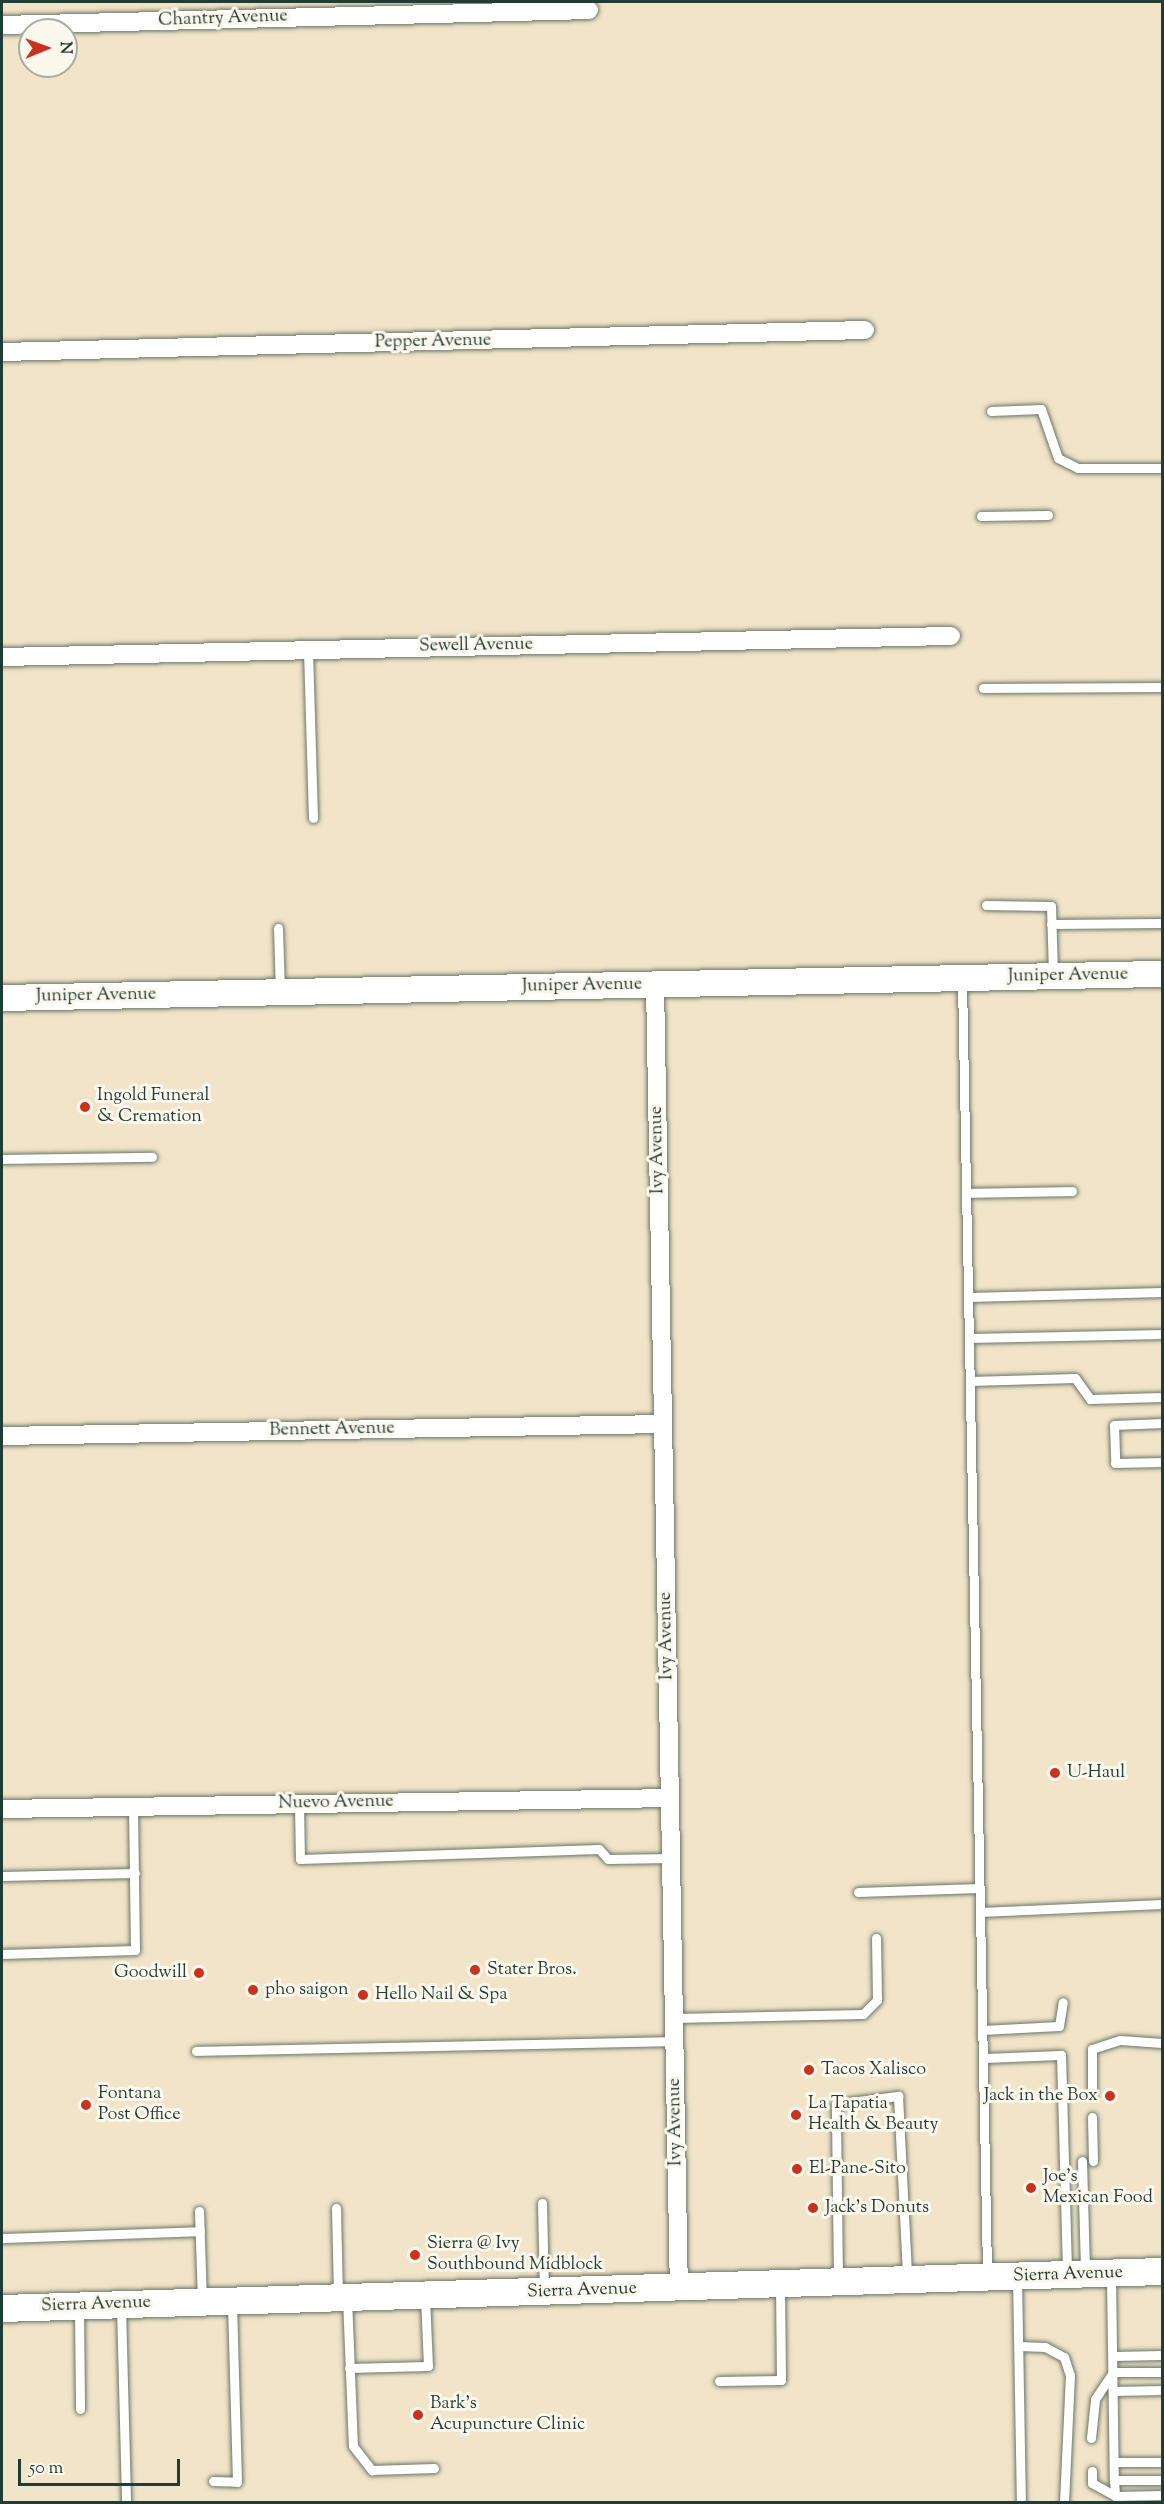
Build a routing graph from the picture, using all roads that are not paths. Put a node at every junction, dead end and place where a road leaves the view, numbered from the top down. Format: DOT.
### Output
graph roads {
  1 [pos="589,10"];
  2 [pos="2,25"];
  3 [pos="864,330"];
  4 [pos="2,352"];
  5 [pos="991,411"];
  6 [pos="1162,468"];
  7 [pos="1048,515"];
  8 [pos="981,516"];
  9 [pos="951,636"];
  10 [pos="308,650"];
  11 [pos="2,657"];
  12 [pos="1162,687"];
  13 [pos="983,688"];
  14 [pos="314,818"];
  15 [pos="986,905"];
  16 [pos="1162,923"];
  17 [pos="1051,924"];
  18 [pos="278,928"];
  19 [pos="1162,974"];
  20 [pos="1053,976"];
  21 [pos="962,978"];
  22 [pos="655,984"];
  23 [pos="280,992"];
  24 [pos="2,998"];
  25 [pos="152,1156"];
  26 [pos="2,1159"];
  27 [pos="1072,1191"];
  28 [pos="966,1193"];
  29 [pos="1162,1292"];
  30 [pos="968,1297"];
  31 [pos="1162,1334"];
  32 [pos="969,1338"];
  33 [pos="970,1381"];
  34 [pos="1162,1397"];
  35 [pos="663,1424"];
  36 [pos="1162,1424"];
  37 [pos="2,1436"];
  38 [pos="1162,1462"];
  39 [pos="670,1798"];
  40 [pos="299,1804"];
  41 [pos="133,1807"];
  42 [pos="2,1809"];
  43 [pos="671,1858"];
  44 [pos="135,1873"];
  45 [pos="2,1876"];
  46 [pos="979,1888"];
  47 [pos="858,1892"];
  48 [pos="1162,1904"];
  49 [pos="980,1912"];
  50 [pos="876,1938"];
  51 [pos="2,1954"];
  52 [pos="1063,2002"];
  53 [pos="674,2018"];
  54 [pos="982,2030"];
  55 [pos="674,2041"];
  56 [pos="1162,2043"];
  57 [pos="196,2051"];
  58 [pos="983,2058"];
  59 [pos="1092,2094"];
  60 [pos="1092,2116"];
  61 [pos="1082,2161"];
  62 [pos="1093,2161"];
  63 [pos="542,2204"];
  64 [pos="336,2208"];
  65 [pos="199,2211"];
  66 [pos="200,2231"];
  67 [pos="2,2238"];
  68 [pos="1162,2271"];
  69 [pos="1088,2275"];
  70 [pos="987,2278"];
  71 [pos="1017,2278"];
  72 [pos="908,2281"];
  73 [pos="838,2283"];
  74 [pos="780,2285"];
  75 [pos="679,2288"];
  76 [pos="544,2292"];
  77 [pos="425,2296"];
  78 [pos="343,2298"];
  79 [pos="232,2301"];
  80 [pos="202,2302"];
  81 [pos="121,2305"];
  82 [pos="79,2306"];
  83 [pos="2,2308"];
  84 [pos="1019,2346"];
  85 [pos="1162,2355"];
  86 [pos="1113,2356"];
  87 [pos="350,2368"];
  88 [pos="1113,2372"];
  89 [pos="1162,2372"];
  90 [pos="719,2381"];
  91 [pos="1162,2390"];
  92 [pos="1113,2391"];
  93 [pos="80,2409"];
  94 [pos="1091,2438"];
  95 [pos="1162,2462"];
  96 [pos="1113,2463"];
  97 [pos="434,2468"];
  98 [pos="1092,2471"];
  99 [pos="1114,2480"];
  100 [pos="1162,2480"];
  101 [pos="213,2481"];
  102 [pos="1162,2495"];
  103 [pos="1115,2496"];
  104 [pos="126,2502"];
  105 [pos="1021,2502"];
  106 [pos="1064,2502"];
  1 -- 2 [label="street, Chantry Avenue"];
  3 -- 4 [label="street, Pepper Avenue"];
  5 -- 6 [label="lane"];
  7 -- 8 [label="lane"];
  9 -- 10 [label="street, Sewell Avenue"];
  10 -- 11 [label="street, Sewell Avenue"];
  10 -- 14 [label="lane"];
  12 -- 13 [label="lane"];
  15 -- 17 [label="lane"];
  16 -- 17 [label="lane"];
  17 -- 20 [label="lane"];
  18 -- 23 [label="lane"];
  19 -- 20 [label="street, Juniper Avenue"];
  20 -- 21 [label="street, Juniper Avenue"];
  21 -- 22 [label="street, Juniper Avenue"];
  21 -- 28 [label="lane"];
  22 -- 23 [label="street, Juniper Avenue"];
  22 -- 35 [label="street, Ivy Avenue"];
  23 -- 24 [label="street, Juniper Avenue"];
  25 -- 26 [label="lane"];
  27 -- 28 [label="lane"];
  28 -- 30 [label="lane"];
  29 -- 30 [label="lane"];
  30 -- 32 [label="lane"];
  31 -- 32 [label="lane"];
  32 -- 33 [label="lane"];
  33 -- 34 [label="lane"];
  33 -- 46 [label="lane"];
  35 -- 37 [label="street, Bennett Avenue"];
  35 -- 39 [label="street, Ivy Avenue"];
  36 -- 38 [label="lane"];
  39 -- 40 [label="street, Nuevo Avenue"];
  39 -- 43 [label="street, Ivy Avenue"];
  40 -- 41 [label="street, Nuevo Avenue"];
  40 -- 43 [label="lane"];
  41 -- 42 [label="street, Nuevo Avenue"];
  41 -- 44 [label="lane"];
  43 -- 53 [label="street, Ivy Avenue"];
  44 -- 45 [label="lane"];
  44 -- 51 [label="lane"];
  46 -- 47 [label="lane"];
  46 -- 49 [label="lane"];
  48 -- 49 [label="lane"];
  49 -- 54 [label="lane"];
  50 -- 53 [label="lane"];
  52 -- 54 [label="lane"];
  53 -- 55 [label="street, Ivy Avenue"];
  54 -- 58 [label="lane"];
  55 -- 57 [label="lane"];
  55 -- 75 [label="street, Ivy Avenue"];
  56 -- 59 [label="lane"];
  58 -- 69 [label="lane"];
  58 -- 70 [label="lane"];
  60 -- 62 [label="lane"];
  61 -- 69 [label="lane"];
  63 -- 76 [label="lane"];
  64 -- 78 [label="lane"];
  65 -- 66 [label="lane"];
  66 -- 67 [label="lane"];
  66 -- 80 [label="lane"];
  68 -- 69 [label="main road, Sierra Avenue"];
  69 -- 71 [label="main road, Sierra Avenue"];
  69 -- 86 [label="lane"];
  70 -- 71 [label="main road, Sierra Avenue"];
  70 -- 72 [label="main road, Sierra Avenue"];
  71 -- 84 [label="lane"];
  72 -- 73 [label="main road, Sierra Avenue"];
  72 -- 73 [label="lane"];
  73 -- 74 [label="main road, Sierra Avenue"];
  74 -- 75 [label="main road, Sierra Avenue"];
  74 -- 90 [label="lane"];
  75 -- 76 [label="main road, Sierra Avenue"];
  76 -- 77 [label="main road, Sierra Avenue"];
  77 -- 78 [label="main road, Sierra Avenue"];
  77 -- 87 [label="lane"];
  78 -- 79 [label="main road, Sierra Avenue"];
  78 -- 87 [label="lane"];
  79 -- 80 [label="main road, Sierra Avenue"];
  79 -- 101 [label="lane"];
  80 -- 81 [label="main road, Sierra Avenue"];
  81 -- 82 [label="main road, Sierra Avenue"];
  81 -- 104 [label="lane"];
  82 -- 83 [label="main road, Sierra Avenue"];
  82 -- 93 [label="lane"];
  84 -- 105 [label="lane"];
  84 -- 106 [label="lane"];
  85 -- 86 [label="lane"];
  86 -- 88 [label="lane"];
  87 -- 97 [label="lane"];
  88 -- 89 [label="lane"];
  88 -- 92 [label="lane"];
  88 -- 94 [label="lane"];
  91 -- 92 [label="lane"];
  92 -- 96 [label="lane"];
  95 -- 96 [label="lane"];
  96 -- 99 [label="lane"];
  98 -- 103 [label="lane"];
  99 -- 100 [label="lane"];
  99 -- 103 [label="lane"];
  102 -- 103 [label="lane"];
}
